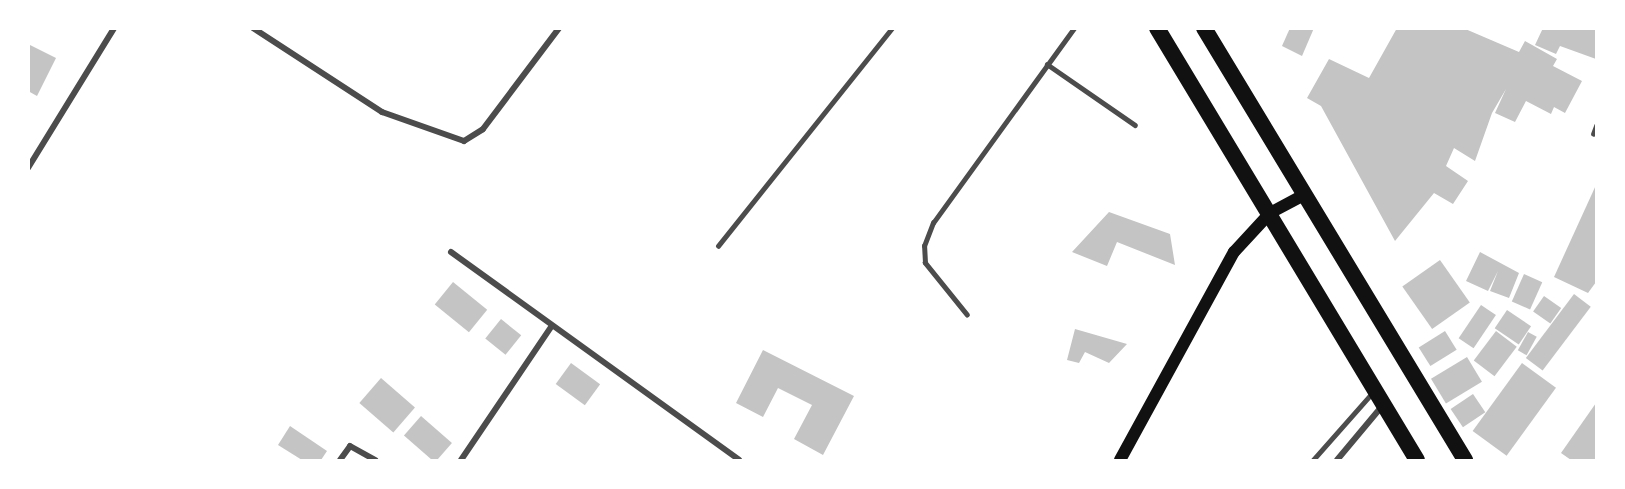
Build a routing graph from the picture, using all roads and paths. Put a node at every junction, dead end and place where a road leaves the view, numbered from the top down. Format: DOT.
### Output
graph roads {
  1 [pos="114,28"];
  2 [pos="253,28"];
  3 [pos="560,28"];
  4 [pos="891,28"];
  5 [pos="1074,28"];
  6 [pos="1157,28"];
  7 [pos="1204,28"];
  8 [pos="1047,64"];
  9 [pos="1135,125"];
  10 [pos="1596,126"];
  11 [pos="1593,134"];
  12 [pos="28,168"];
  13 [pos="1304,195"];
  14 [pos="1269,213"];
  15 [pos="718,246"];
  16 [pos="451,252"];
  17 [pos="967,315"];
  18 [pos="551,327"];
  19 [pos="1379,397"];
  20 [pos="340,460"];
  21 [pos="375,460"];
  22 [pos="461,460"];
  23 [pos="739,460"];
  24 [pos="1120,460"];
  25 [pos="1313,460"];
  26 [pos="1337,460"];
  27 [pos="1418,460"];
  28 [pos="1465,460"];
  1 -- 12 [label="street"];
  2 -- 3 [label="street"];
  4 -- 15 [label="lane"];
  5 -- 8 [label="lane"];
  6 -- 14 [label="highway"];
  7 -- 13 [label="highway"];
  8 -- 9 [label="lane"];
  8 -- 17 [label="lane"];
  10 -- 11 [label="lane"];
  13 -- 14 [label="main road"];
  13 -- 28 [label="highway"];
  14 -- 19 [label="highway"];
  14 -- 24 [label="main road"];
  16 -- 18 [label="street"];
  18 -- 22 [label="street"];
  18 -- 23 [label="street"];
  19 -- 25 [label="lane"];
  19 -- 26 [label="street"];
  19 -- 27 [label="highway"];
  20 -- 21 [label="street"];
}
